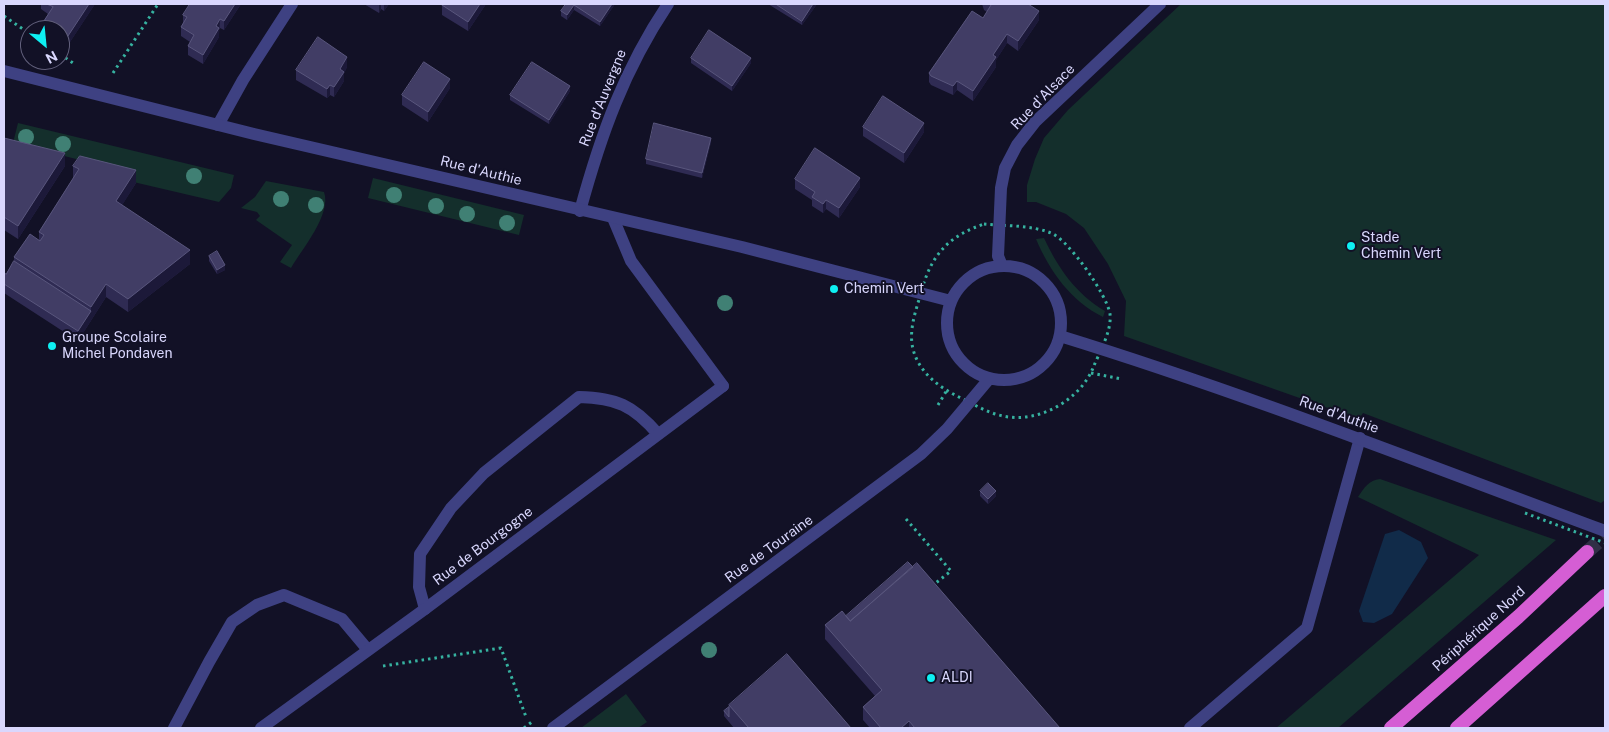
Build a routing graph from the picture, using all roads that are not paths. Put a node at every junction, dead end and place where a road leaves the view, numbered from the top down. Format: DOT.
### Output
graph roads {
  1 [pos="292,4"];
  2 [pos="668,4"];
  3 [pos="1160,4"];
  4 [pos="4,71"];
  5 [pos="218,125"];
  6 [pos="580,211"];
  7 [pos="613,218"];
  8 [pos="1002,266"];
  9 [pos="951,301"];
  10 [pos="1060,336"];
  11 [pos="989,378"];
  12 [pos="658,434"];
  13 [pos="1360,438"];
  14 [pos="1605,531"];
  15 [pos="1587,552"];
  16 [pos="1605,596"];
  17 [pos="424,609"];
  18 [pos="368,650"];
  19 [pos="174,728"];
  20 [pos="261,728"];
  21 [pos="553,728"];
  22 [pos="1190,728"];
  23 [pos="1391,728"];
  24 [pos="1457,728"];
  1 -- 5 [label="street"];
  2 -- 6 [label="street, Rue d'Auvergne"];
  3 -- 8 [label="street, Rue d'Alsace"];
  4 -- 5 [label="street, Rue d'Authie"];
  5 -- 6 [label="street, Rue d'Authie"];
  6 -- 7 [label="street, Rue d'Authie"];
  7 -- 9 [label="street, Rue d'Authie"];
  7 -- 12 [label="street, Rue de Bourgogne"];
  8 -- 9 [label="street"];
  8 -- 10 [label="street"];
  9 -- 11 [label="street"];
  10 -- 11 [label="street"];
  10 -- 13 [label="street, Rue d'Authie"];
  11 -- 21 [label="street, Rue de Touraine"];
  12 -- 17 [label="street, Rue de Bourgogne"];
  12 -- 17 [label="street"];
  13 -- 14 [label="street, Rue d'Authie"];
  13 -- 22 [label="street"];
  15 -- 23 [label="highway, Périphérique Nord"];
  16 -- 24 [label="highway"];
  17 -- 18 [label="street, Rue de Bourgogne"];
  18 -- 19 [label="street"];
  18 -- 20 [label="street, Rue de Bourgogne"];
}
